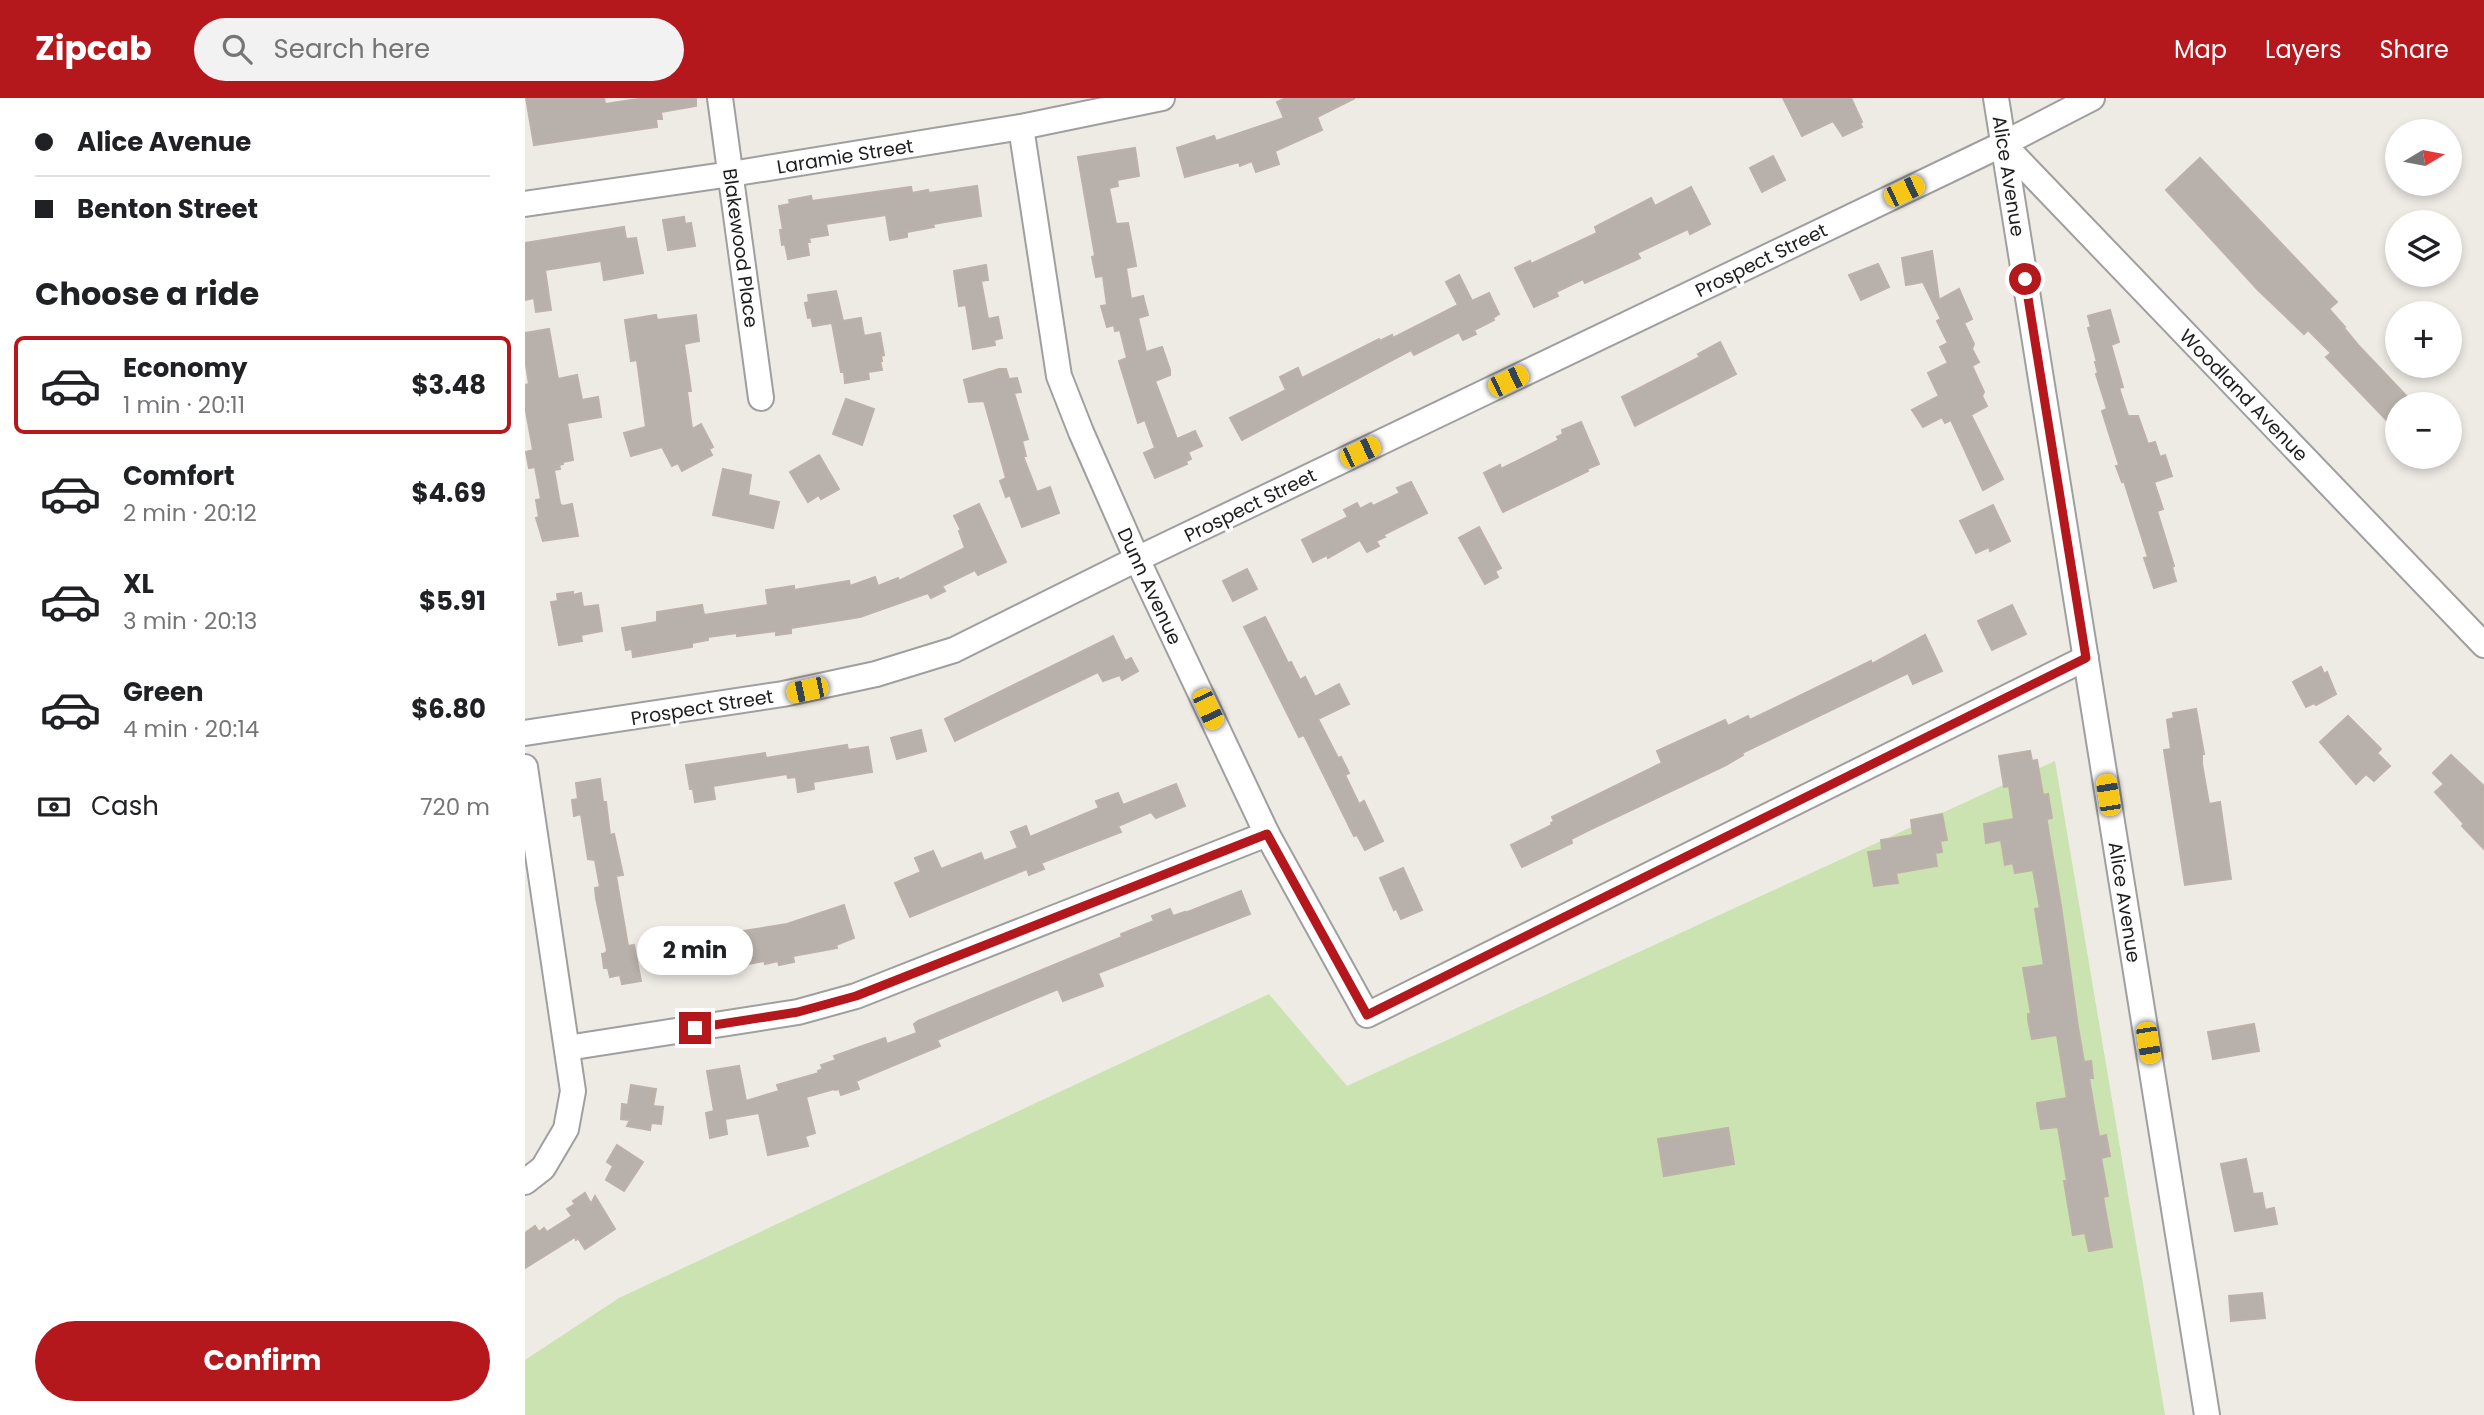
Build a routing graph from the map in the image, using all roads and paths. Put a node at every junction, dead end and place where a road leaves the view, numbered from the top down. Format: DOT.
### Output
graph roads {
  1 [pos="720,98"];
  2 [pos="1163,98"];
  3 [pos="1996,98"];
  4 [pos="2092,98"];
  5 [pos="1021,127"];
  6 [pos="2003,144"];
  7 [pos="731,174"];
  8 [pos="525,204"];
  9 [pos="761,398"];
  10 [pos="1137,559"];
  11 [pos="2484,645"];
  12 [pos="2086,658"];
  13 [pos="525,733"];
  14 [pos="525,767"];
  15 [pos="1267,834"];
  16 [pos="567,1048"];
  17 [pos="525,1182"];
  18 [pos="2207,1415"];
  1 -- 7 [label="street, Blakewood Place"];
  2 -- 5 [label="street, Laramie Street"];
  3 -- 6 [label="street, Alice Avenue"];
  4 -- 6 [label="street, Prospect Street"];
  5 -- 7 [label="street, Laramie Street"];
  5 -- 10 [label="street, Dunn Avenue"];
  6 -- 10 [label="street, Prospect Street"];
  6 -- 11 [label="street, Woodland Avenue"];
  6 -- 12 [label="street, Alice Avenue"];
  7 -- 8 [label="street, Laramie Street"];
  7 -- 9 [label="street, Blakewood Place"];
  10 -- 13 [label="street, Prospect Street"];
  10 -- 15 [label="street, Dunn Avenue"];
  12 -- 15 [label="street, Dunn Avenue"];
  12 -- 18 [label="street, Alice Avenue"];
  14 -- 16 [label="street"];
  15 -- 16 [label="street"];
  16 -- 17 [label="street"];
}
